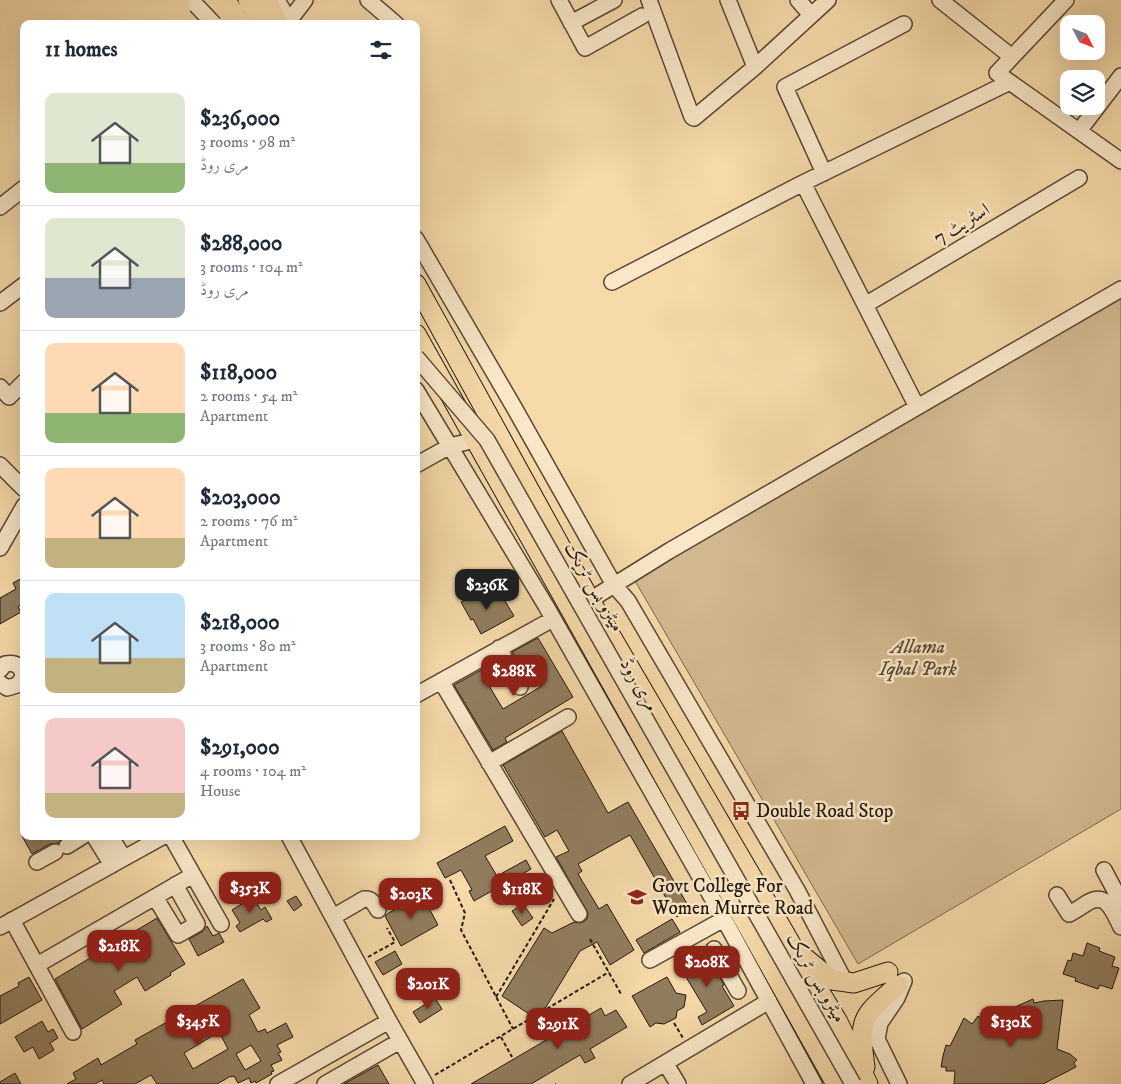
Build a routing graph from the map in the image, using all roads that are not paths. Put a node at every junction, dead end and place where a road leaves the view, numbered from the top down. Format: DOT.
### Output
graph roads {
  1 [pos="266,0"];
  2 [pos="277,0"];
  3 [pos="305,0"];
  4 [pos="368,0"];
  5 [pos="559,0"];
  6 [pos="614,0"];
  7 [pos="649,0"];
  8 [pos="728,0"];
  9 [pos="798,0"];
  10 [pos="828,0"];
  11 [pos="940,0"];
  12 [pos="1066,0"];
  13 [pos="199,1"];
  14 [pos="234,11"];
  15 [pos="812,15"];
  16 [pos="642,16"];
  17 [pos="202,20"];
  18 [pos="210,20"];
  19 [pos="253,20"];
  20 [pos="283,20"];
  21 [pos="285,20"];
  22 [pos="288,20"];
  23 [pos="391,20"];
  24 [pos="571,22"];
  25 [pos="904,24"];
  26 [pos="1012,57"];
  27 [pos="755,67"];
  28 [pos="1121,76"];
  29 [pos="1010,82"];
  30 [pos="1079,132"];
  31 [pos="1121,161"];
  32 [pos="824,173"];
  33 [pos="1079,178"];
  34 [pos="802,183"];
  35 [pos="20,191"];
  36 [pos="0,207"];
  37 [pos="420,246"];
  38 [pos="612,282"];
  39 [pos="20,287"];
  40 [pos="1121,289"];
  41 [pos="420,291"];
  42 [pos="0,304"];
  43 [pos="865,305"];
  44 [pos="420,341"];
  45 [pos="420,362"];
  46 [pos="0,386"];
  47 [pos="20,386"];
  48 [pos="420,397"];
  49 [pos="917,407"];
  50 [pos="475,440"];
  51 [pos="450,446"];
  52 [pos="420,464"];
  53 [pos="0,465"];
  54 [pos="20,485"];
  55 [pos="20,513"];
  56 [pos="0,548"];
  57 [pos="614,585"];
  58 [pos="590,600"];
  59 [pos="553,618"];
  60 [pos="499,648"];
  61 [pos="20,669"];
  62 [pos="0,670"];
  63 [pos="441,681"];
  64 [pos="20,682"];
  65 [pos="0,683"];
  66 [pos="520,687"];
  67 [pos="420,693"];
  68 [pos="568,717"];
  69 [pos="489,763"];
  70 [pos="76,840"];
  71 [pos="98,840"];
  72 [pos="111,840"];
  73 [pos="157,840"];
  74 [pos="174,840"];
  75 [pos="291,840"];
  76 [pos="37,862"];
  77 [pos="118,862"];
  78 [pos="1104,870"];
  79 [pos="193,875"];
  80 [pos="175,886"];
  81 [pos="1057,895"];
  82 [pos="155,897"];
  83 [pos="209,902"];
  84 [pos="1121,902"];
  85 [pos="378,910"];
  86 [pos="191,913"];
  87 [pos="579,914"];
  88 [pos="333,917"];
  89 [pos="724,919"];
  90 [pos="6,923"];
  91 [pos="221,924"];
  92 [pos="1121,927"];
  93 [pos="738,944"];
  94 [pos="794,949"];
  95 [pos="754,955"];
  96 [pos="650,960"];
  97 [pos="37,965"];
  98 [pos="897,979"];
  99 [pos="845,982"];
  100 [pos="738,991"];
  101 [pos="769,1001"];
  102 [pos="389,1021"];
  103 [pos="74,1032"];
  104 [pos="400,1041"];
  105 [pos="666,1064"];
  106 [pos="424,1083"];
  107 [pos="863,1083"];
  108 [pos="278,1084"];
  109 [pos="324,1084"];
  110 [pos="630,1084"];
  111 [pos="678,1084"];
  112 [pos="814,1084"];
  113 [pos="836,1084"];
  114 [pos="899,1084"];
  1 -- 20 [label="main road"];
  2 -- 21 [label="street"];
  3 -- 22 [label="street"];
  4 -- 23 [label="street"];
  5 -- 24 [label="street"];
  6 -- 24 [label="street"];
  7 -- 27 [label="street"];
  8 -- 27 [label="street"];
  9 -- 15 [label="street"];
  10 -- 15 [label="street"];
  11 -- 26 [label="street"];
  12 -- 26 [label="street"];
  13 -- 14 [label="main road"];
  13 -- 17 [label="street"];
  13 -- 18 [label="street, bridge"];
  14 -- 19 [label="main road"];
  15 -- 27 [label="street"];
  16 -- 24 [label="street"];
  25 -- 32 [label="street"];
  26 -- 29 [label="street"];
  28 -- 30 [label="street"];
  29 -- 30 [label="street"];
  29 -- 32 [label="street"];
  30 -- 31 [label="street"];
  32 -- 34 [label="street"];
  33 -- 43 [label="street, اسٹریٹ 7"];
  34 -- 38 [label="street"];
  34 -- 43 [label="street"];
  35 -- 36 [label="street"];
  37 -- 57 [label="street"];
  39 -- 42 [label="street"];
  40 -- 49 [label="street"];
  41 -- 58 [label="main road, مری روڈ"];
  43 -- 49 [label="street"];
  44 -- 50 [label="main road, مری روڈ"];
  45 -- 107 [label="street, میٹرو بس ٹریک, bridge"];
  46 -- 47 [label="street"];
  48 -- 51 [label="street"];
  49 -- 57 [label="street"];
  50 -- 51 [label="street"];
  50 -- 95 [label="main road, مری روڈ"];
  51 -- 52 [label="street"];
  51 -- 59 [label="street"];
  53 -- 54 [label="street"];
  55 -- 56 [label="street"];
  57 -- 58 [label="street"];
  57 -- 99 [label="street"];
  58 -- 94 [label="main road, مری روڈ"];
  59 -- 60 [label="street"];
  59 -- 89 [label="street"];
  60 -- 63 [label="street"];
  60 -- 66 [label="street"];
  61 -- 62 [label="street"];
  63 -- 67 [label="street"];
  63 -- 69 [label="street"];
  64 -- 65 [label="street"];
  68 -- 69 [label="street"];
  69 -- 87 [label="street"];
  70 -- 76 [label="street"];
  71 -- 77 [label="street"];
  72 -- 77 [label="street"];
  73 -- 77 [label="street"];
  74 -- 79 [label="street"];
  75 -- 88 [label="street"];
  77 -- 90 [label="street"];
  78 -- 84 [label="street"];
  79 -- 80 [label="street"];
  79 -- 83 [label="street"];
  80 -- 82 [label="street"];
  80 -- 86 [label="street"];
  81 -- 92 [label="street"];
  82 -- 86 [label="street"];
  82 -- 97 [label="street"];
  83 -- 86 [label="street"];
  83 -- 91 [label="street"];
  85 -- 88 [label="street"];
  88 -- 102 [label="street"];
  89 -- 93 [label="street"];
  89 -- 96 [label="street"];
  90 -- 97 [label="street"];
  93 -- 95 [label="street"];
  93 -- 100 [label="street"];
  94 -- 99 [label="main road"];
  94 -- 107 [label="main road, مری روڈ"];
  95 -- 101 [label="street"];
  95 -- 113 [label="main road, مری روڈ"];
  97 -- 103 [label="street"];
  98 -- 99 [label="main road"];
  98 -- 107 [label="main road"];
  98 -- 114 [label="street"];
  101 -- 105 [label="street"];
  101 -- 112 [label="street"];
  102 -- 104 [label="street"];
  102 -- 108 [label="street"];
  104 -- 106 [label="street"];
  104 -- 109 [label="street"];
  105 -- 110 [label="street"];
  105 -- 111 [label="street"];
}
